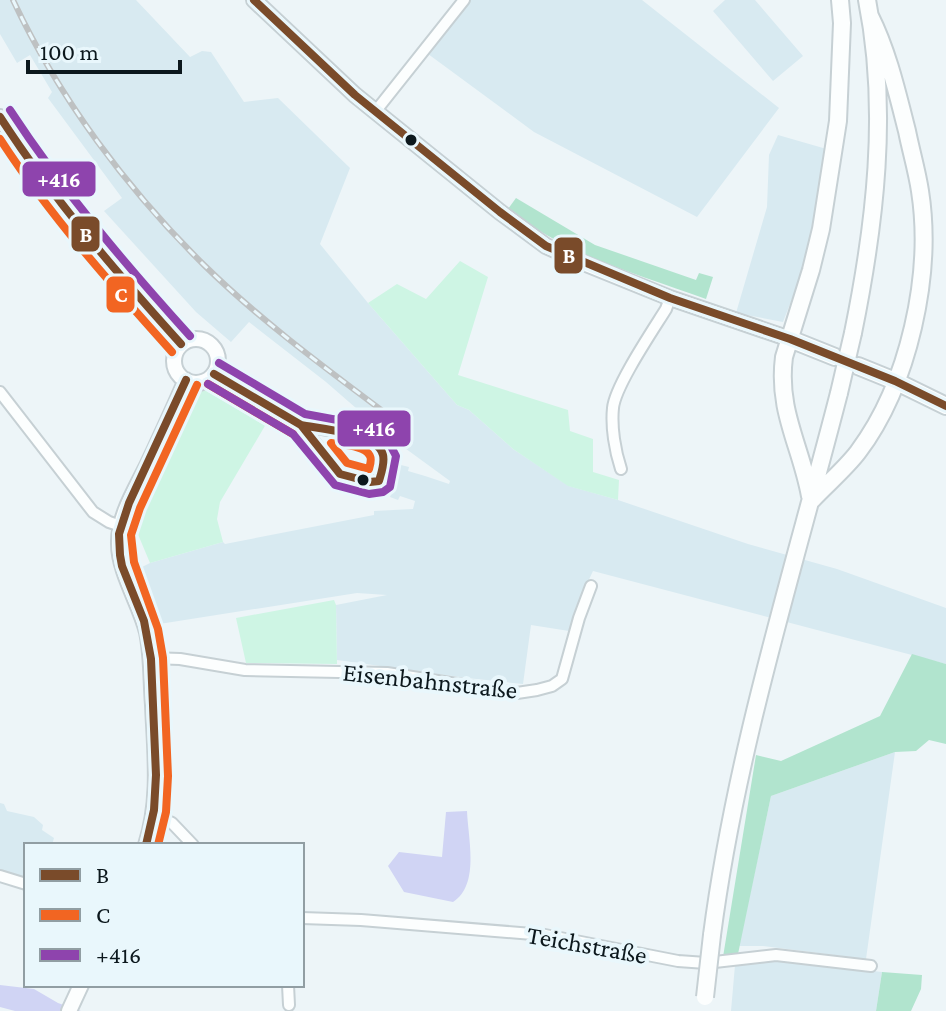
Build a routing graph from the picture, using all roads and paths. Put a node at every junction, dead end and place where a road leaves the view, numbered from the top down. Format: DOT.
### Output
graph roads {
  1 [pos="254,0"];
  2 [pos="464,0"];
  3 [pos="840,0"];
  4 [pos="869,8"];
  5 [pos="375,112"];
  6 [pos="0,117"];
  7 [pos="670,298"];
  8 [pos="790,339"];
  9 [pos="181,344"];
  10 [pos="835,357"];
  11 [pos="858,366"];
  12 [pos="214,374"];
  13 [pos="186,380"];
  14 [pos="895,381"];
  15 [pos="0,392"];
  16 [pos="946,406"];
  17 [pos="301,425"];
  18 [pos="621,469"];
  19 [pos="811,501"];
  20 [pos="121,526"];
  21 [pos="591,586"];
  22 [pos="150,658"];
  23 [pos="154,814"];
  24 [pos="147,843"];
  25 [pos="191,843"];
  26 [pos="0,876"];
  27 [pos="24,883"];
  28 [pos="304,918"];
  29 [pos="871,966"];
  30 [pos="80,987"];
  31 [pos="288,987"];
  32 [pos="705,1004"];
  33 [pos="289,1005"];
  34 [pos="69,1011"];
  1 -- 5 [label="main road"];
  2 -- 5 [label="street"];
  3 -- 8 [label="main road"];
  4 -- 14 [label="main road"];
  4 -- 19 [label="main road, bridge"];
  5 -- 7 [label="main road"];
  6 -- 9 [label="main road"];
  7 -- 8 [label="main road"];
  7 -- 18 [label="street"];
  8 -- 10 [label="main road"];
  8 -- 19 [label="main road"];
  9 -- 12 [label="main road"];
  9 -- 13 [label="main road"];
  11 -- 14 [label="main road"];
  12 -- 13 [label="main road"];
  12 -- 17 [label="street"];
  13 -- 20 [label="main road"];
  14 -- 16 [label="main road"];
  14 -- 19 [label="main road"];
  15 -- 20 [label="street"];
  17 -- 17 [label="street"];
  19 -- 32 [label="main road, bridge"];
  20 -- 22 [label="main road"];
  21 -- 22 [label="street, Eisenbahnstraße"];
  22 -- 23 [label="main road"];
  23 -- 24 [label="main road"];
  23 -- 25 [label="street"];
  26 -- 27 [label="street"];
  28 -- 29 [label="street, Teichstraße"];
  30 -- 34 [label="main road"];
  31 -- 33 [label="street"];
}
